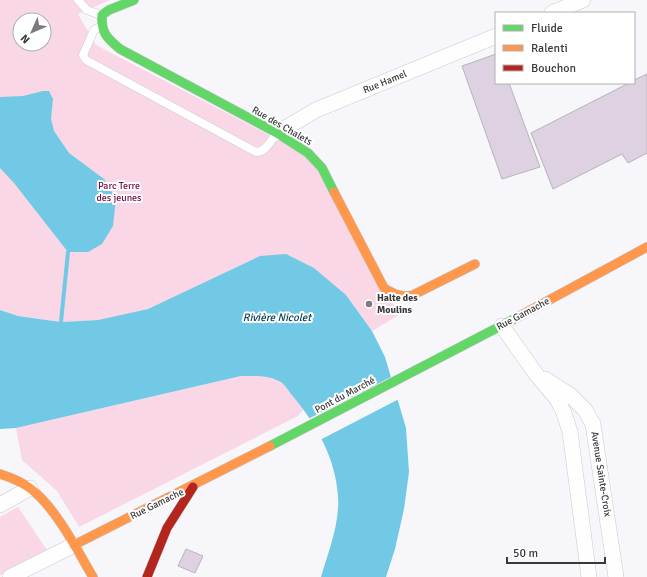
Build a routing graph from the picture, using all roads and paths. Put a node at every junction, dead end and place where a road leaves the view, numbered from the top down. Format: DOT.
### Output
graph roads {
  1 [pos="78,0"];
  2 [pos="134,0"];
  3 [pos="583,0"];
  4 [pos="554,12"];
  5 [pos="102,15"];
  6 [pos="101,27"];
  7 [pos="495,36"];
  8 [pos="277,133"];
  9 [pos="647,246"];
  10 [pos="474,264"];
  11 [pos="502,326"];
  12 [pos="536,374"];
  13 [pos="397,380"];
  14 [pos="303,430"];
  15 [pos="0,474"];
  16 [pos="193,486"];
  17 [pos="30,488"];
  18 [pos="0,505"];
  19 [pos="74,545"];
  20 [pos="10,577"];
  21 [pos="93,577"];
  22 [pos="147,577"];
  23 [pos="589,577"];
  24 [pos="616,577"];
  1 -- 5 [label="lane"];
  2 -- 5 [label="street"];
  3 -- 4 [label="street"];
  5 -- 6 [label="street"];
  6 -- 8 [label="street, Rue des Chalets"];
  6 -- 8 [label="lane"];
  7 -- 8 [label="street, Rue Hamel"];
  8 -- 10 [label="street, Rue des Chalets"];
  9 -- 11 [label="street, Rue Gamache"];
  11 -- 12 [label="street, Avenue Sainte-Croix"];
  11 -- 13 [label="street, Rue Gamache"];
  12 -- 23 [label="street, Avenue Sainte-Croix"];
  12 -- 24 [label="street, Avenue Sainte-Croix"];
  13 -- 14 [label="street, Pont du Marché"];
  14 -- 16 [label="street, Rue Gamache"];
  15 -- 17 [label="street"];
  16 -- 19 [label="street, Rue Gamache"];
  16 -- 22 [label="street"];
  17 -- 18 [label="street"];
  17 -- 19 [label="street"];
  19 -- 20 [label="street, Rue Gamache"];
  19 -- 21 [label="street"];
}
